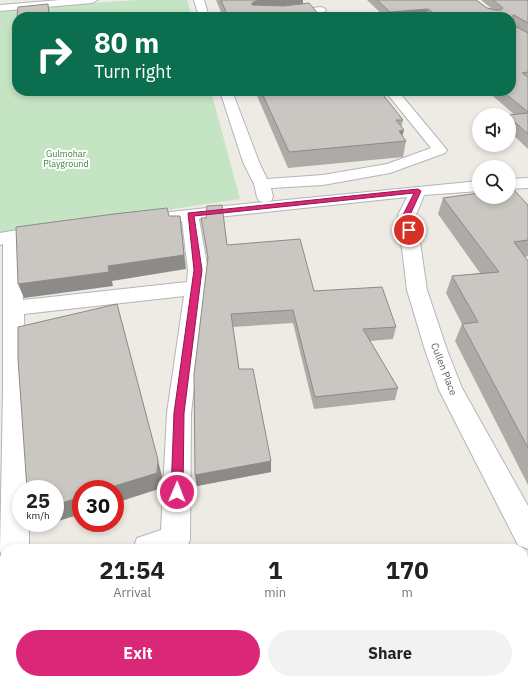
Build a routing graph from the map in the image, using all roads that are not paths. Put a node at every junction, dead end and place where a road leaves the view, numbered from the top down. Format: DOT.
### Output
graph roads {
  1 [pos="92,0"];
  2 [pos="199,0"];
  3 [pos="313,0"];
  4 [pos="66,4"];
  5 [pos="0,8"];
  6 [pos="203,12"];
  7 [pos="322,12"];
  8 [pos="228,96"];
  9 [pos="395,96"];
  10 [pos="528,183"];
  11 [pos="262,184"];
  12 [pos="516,184"];
  13 [pos="472,187"];
  14 [pos="418,191"];
  15 [pos="267,206"];
  16 [pos="190,214"];
  17 [pos="135,220"];
  18 [pos="63,228"];
  19 [pos="6,238"];
  20 [pos="195,288"];
  21 [pos="13,308"];
  22 [pos="528,535"];
  23 [pos="14,544"];
  24 [pos="163,544"];
  1 -- 4 [label="street"];
  2 -- 6 [label="street"];
  3 -- 7 [label="street"];
  4 -- 5 [label="street"];
  8 -- 11 [label="street"];
  9 -- 11 [label="street"];
  10 -- 12 [label="street"];
  11 -- 15 [label="street"];
  13 -- 14 [label="street"];
  14 -- 15 [label="street"];
  14 -- 22 [label="street, Cullen Place"];
  15 -- 16 [label="street"];
  16 -- 17 [label="street"];
  16 -- 20 [label="street"];
  18 -- 19 [label="street"];
  19 -- 21 [label="street"];
  20 -- 21 [label="street"];
  20 -- 24 [label="street"];
  21 -- 23 [label="street"];
}
